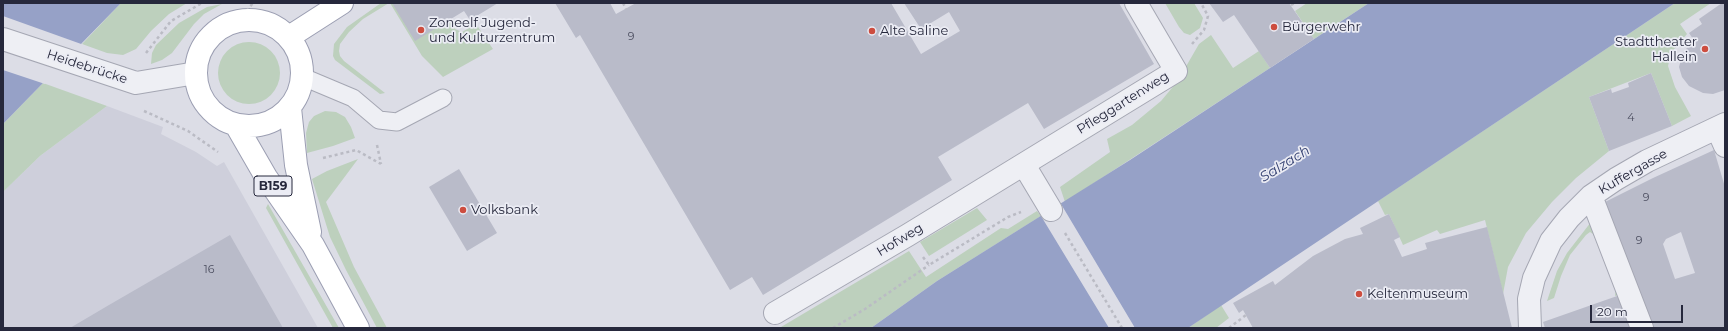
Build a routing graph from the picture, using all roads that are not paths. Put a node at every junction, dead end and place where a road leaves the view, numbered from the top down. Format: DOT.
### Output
graph roads {
  1 [pos="342,3"];
  2 [pos="1136,3"];
  3 [pos="289,37"];
  4 [pos="3,39"];
  5 [pos="196,72"];
  6 [pos="303,77"];
  7 [pos="443,98"];
  8 [pos="290,108"];
  9 [pos="236,125"];
  10 [pos="1722,133"];
  11 [pos="1024,165"];
  12 [pos="1591,196"];
  13 [pos="1051,210"];
  14 [pos="313,245"];
  15 [pos="774,313"];
  16 [pos="358,328"];
  17 [pos="1530,328"];
  18 [pos="1642,328"];
  1 -- 3 [label="main road"];
  2 -- 11 [label="street, Pfleggartenweg"];
  3 -- 5 [label="main road"];
  3 -- 6 [label="main road"];
  4 -- 5 [label="street, Heidebrücke"];
  5 -- 9 [label="main road"];
  6 -- 7 [label="lane"];
  6 -- 8 [label="main road"];
  8 -- 9 [label="main road"];
  8 -- 14 [label="main road, B159"];
  9 -- 14 [label="main road, B159"];
  10 -- 12 [label="street, Kuffergasse"];
  11 -- 13 [label="street"];
  11 -- 15 [label="street, Hofweg"];
  12 -- 17 [label="street, Kuffergasse"];
  12 -- 18 [label="street"];
  14 -- 16 [label="main road, B159"];
}
